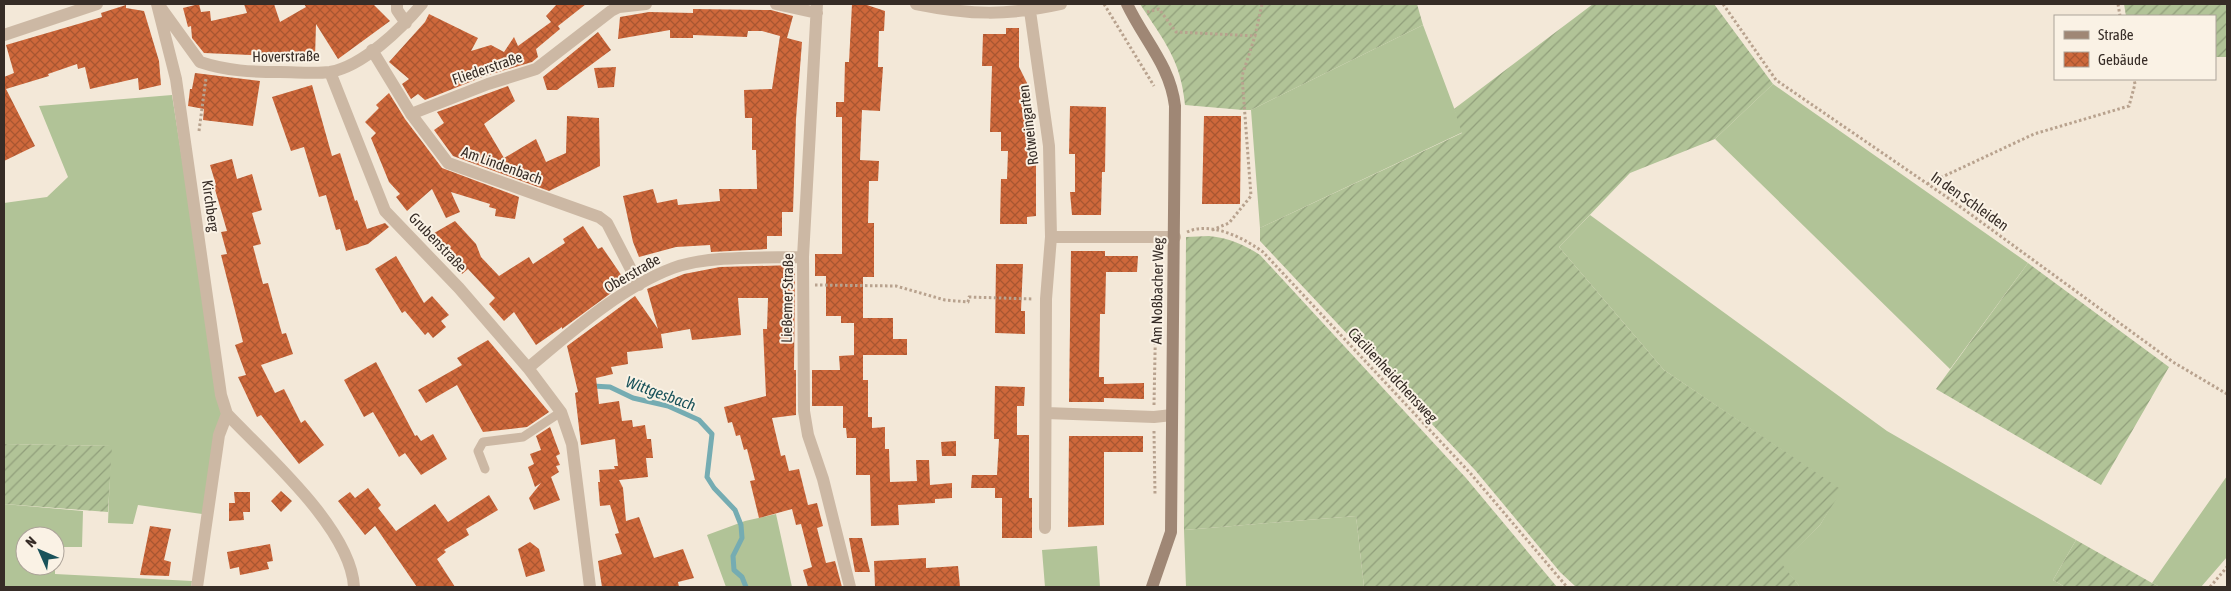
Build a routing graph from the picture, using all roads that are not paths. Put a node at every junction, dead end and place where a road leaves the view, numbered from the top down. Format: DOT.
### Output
graph roads {
  1 [pos="97,4"];
  2 [pos="158,4"];
  3 [pos="397,4"];
  4 [pos="422,4"];
  5 [pos="646,4"];
  6 [pos="776,4"];
  7 [pos="916,4"];
  8 [pos="1061,4"];
  9 [pos="1127,4"];
  10 [pos="817,9"];
  11 [pos="1030,10"];
  12 [pos="406,23"];
  13 [pos="4,36"];
  14 [pos="375,55"];
  15 [pos="330,72"];
  16 [pos="411,114"];
  17 [pos="1051,237"];
  18 [pos="1174,237"];
  19 [pos="803,257"];
  20 [pos="639,285"];
  21 [pos="528,368"];
  22 [pos="561,412"];
  23 [pos="1046,412"];
  24 [pos="227,414"];
  25 [pos="1172,415"];
  26 [pos="485,469"];
  27 [pos="1045,528"];
  28 [pos="198,587"];
  29 [pos="354,587"];
  30 [pos="590,587"];
  31 [pos="850,587"];
  32 [pos="1152,587"];
  1 -- 13 [label="street"];
  2 -- 15 [label="street, Hoverstraße"];
  2 -- 24 [label="street, Kirchberg"];
  3 -- 12 [label="street"];
  4 -- 12 [label="street, Hoverstraße"];
  5 -- 16 [label="street, Fliederstraße"];
  6 -- 10 [label="street"];
  7 -- 11 [label="street"];
  8 -- 11 [label="street"];
  9 -- 18 [label="street, Am Noßbacher Weg"];
  10 -- 19 [label="street, Ließemer Straße"];
  11 -- 17 [label="street, Rotweingarten"];
  12 -- 14 [label="street, Hoverstraße"];
  14 -- 15 [label="street, Hoverstraße"];
  14 -- 16 [label="street, Am Lindenbach"];
  15 -- 21 [label="street, Grubenstraße"];
  16 -- 20 [label="street, Am Lindenbach"];
  17 -- 18 [label="street"];
  17 -- 23 [label="street, Rotweingarten"];
  18 -- 25 [label="street, Am Noßbacher Weg"];
  19 -- 20 [label="street, Oberstraße"];
  19 -- 31 [label="street, Ließemer Straße"];
  20 -- 21 [label="street, Oberstraße"];
  21 -- 22 [label="street, Grubenstraße"];
  22 -- 26 [label="lane"];
  22 -- 30 [label="street, Grubenstraße"];
  23 -- 25 [label="street"];
  23 -- 27 [label="street, Rotweingarten"];
  24 -- 28 [label="street"];
  24 -- 29 [label="street, Kirchberg"];
  25 -- 32 [label="street, Am Noßbacher Weg"];
}
